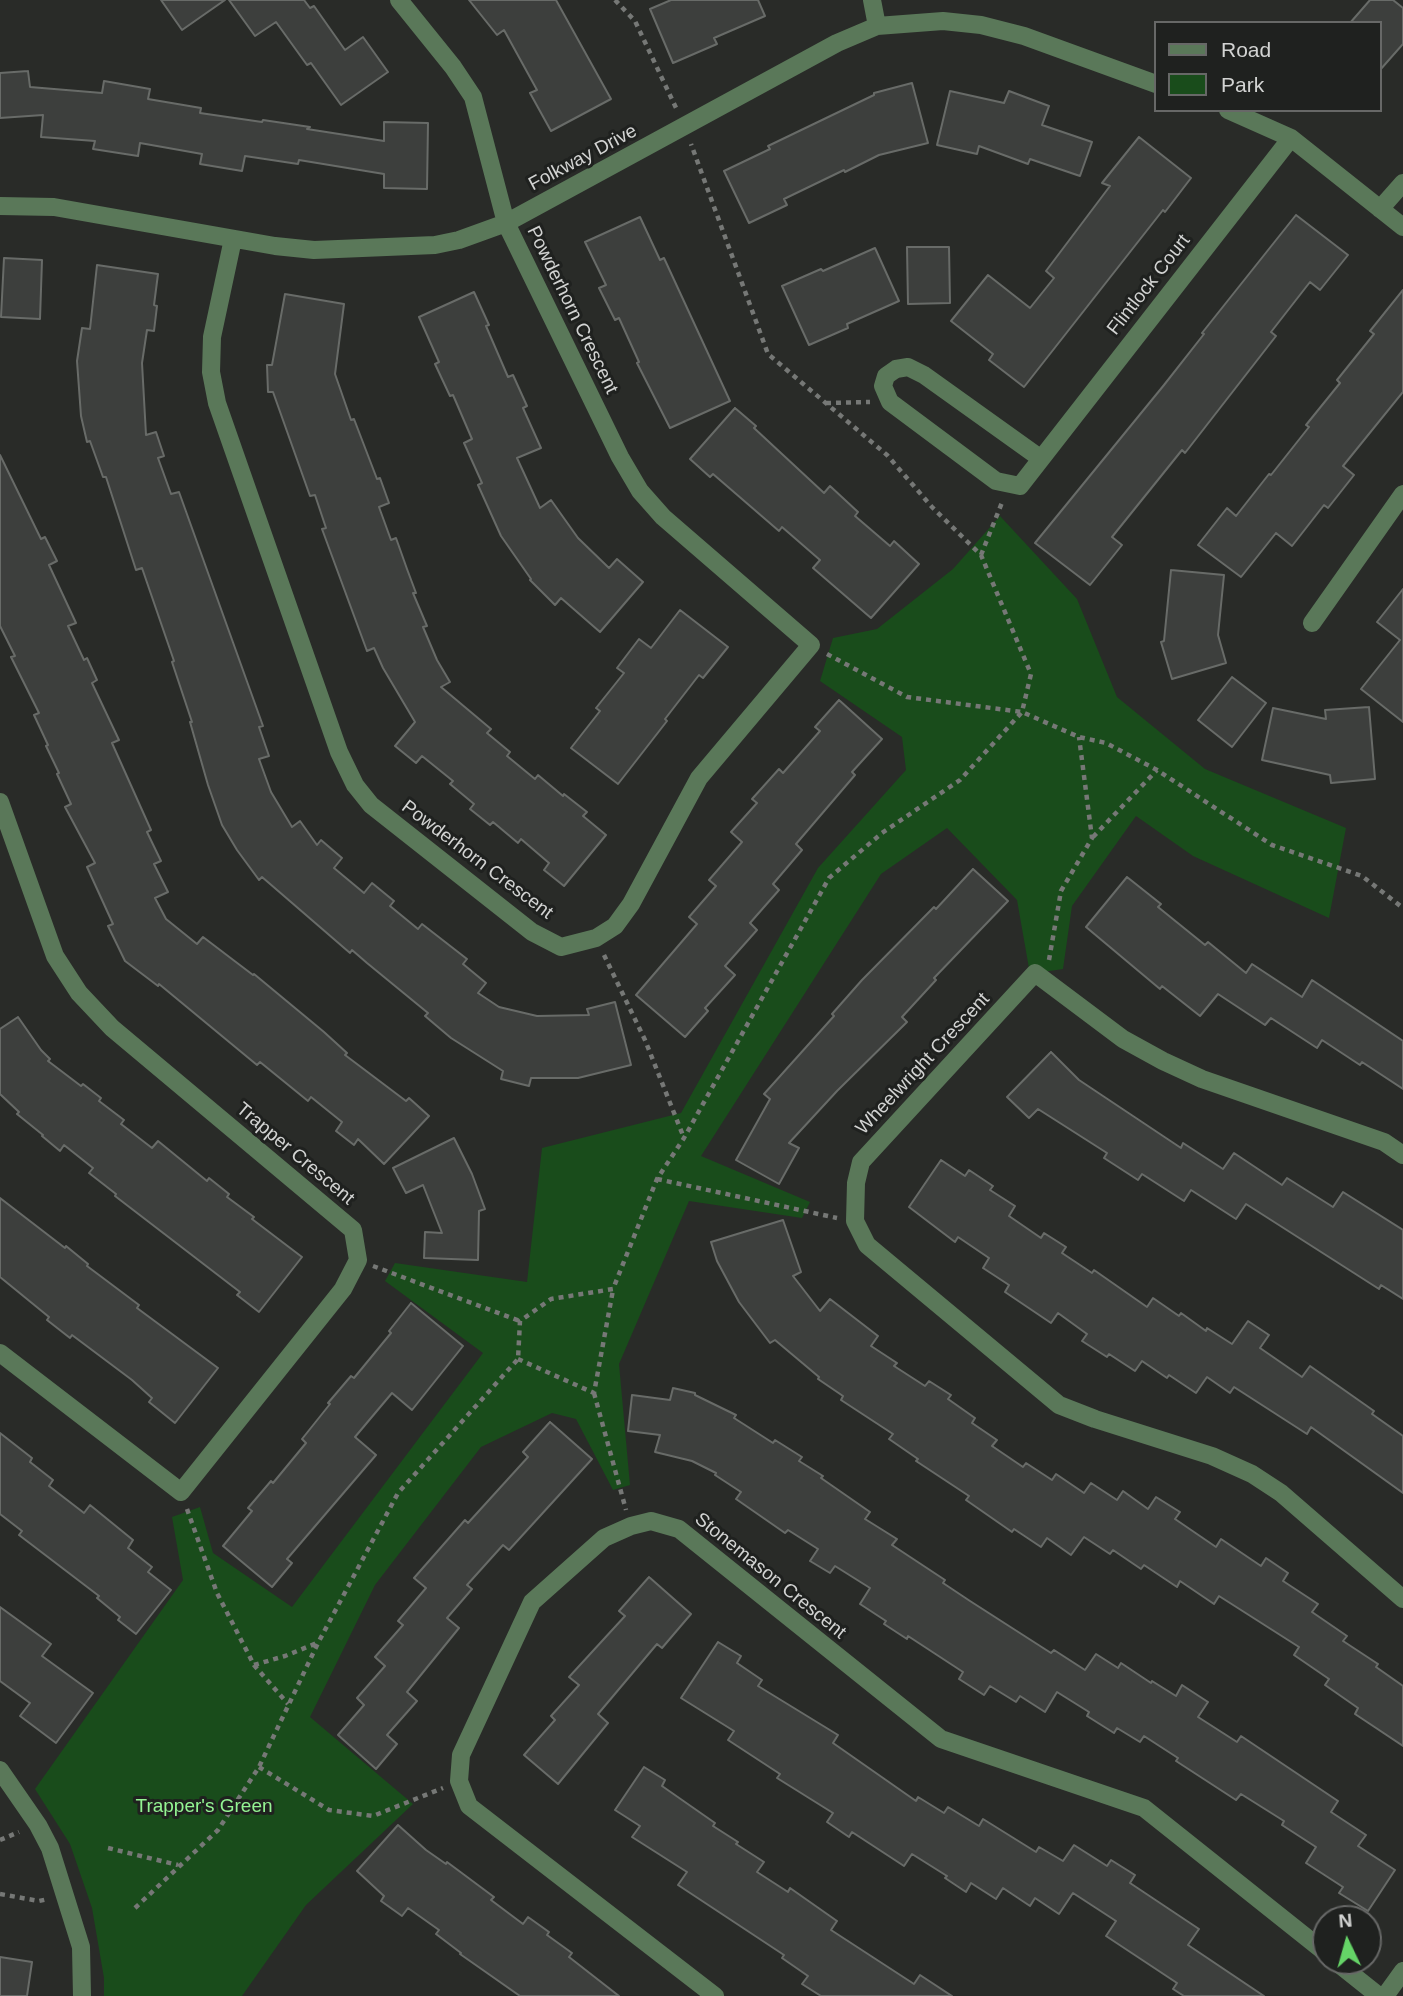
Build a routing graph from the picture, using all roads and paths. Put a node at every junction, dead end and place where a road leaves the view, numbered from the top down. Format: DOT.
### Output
graph roads {
  1 [pos="399,0"];
  2 [pos="615,0"];
  3 [pos="872,0"];
  4 [pos="877,26"];
  5 [pos="1154,83"];
  6 [pos="1233,112"];
  7 [pos="684,127"];
  8 [pos="1292,138"];
  9 [pos="1403,183"];
  10 [pos="0,206"];
  11 [pos="1380,209"];
  12 [pos="506,223"];
  13 [pos="1403,227"];
  14 [pos="233,239"];
  15 [pos="890,402"];
  16 [pos="825,403"];
  17 [pos="1040,458"];
  18 [pos="1010,483"];
  19 [pos="1403,494"];
  20 [pos="981,555"];
  21 [pos="1312,623"];
  22 [pos="811,645"];
  23 [pos="1022,712"];
  24 [pos="1079,737"];
  25 [pos="1157,771"];
  26 [pos="0,802"];
  27 [pos="1092,838"];
  28 [pos="1403,908"];
  29 [pos="596,938"];
  30 [pos="1047,982"];
  31 [pos="684,1138"];
  32 [pos="1403,1155"];
  33 [pos="657,1180"];
  34 [pos="855,1222"];
  35 [pos="358,1260"];
  36 [pos="613,1289"];
  37 [pos="520,1321"];
  38 [pos="0,1353"];
  39 [pos="518,1359"];
  40 [pos="594,1393"];
  41 [pos="181,1492"];
  42 [pos="631,1526"];
  43 [pos="1403,1599"];
  44 [pos="318,1643"];
  45 [pos="254,1665"];
  46 [pos="288,1704"];
  47 [pos="259,1767"];
  48 [pos="0,1770"];
  49 [pos="459,1781"];
  50 [pos="19,1832"];
  51 [pos="0,1840"];
  52 [pos="108,1848"];
  53 [pos="178,1865"];
  54 [pos="0,1894"];
  55 [pos="66,1896"];
  56 [pos="135,1908"];
  57 [pos="1312,1942"];
  58 [pos="1403,1971"];
  59 [pos="1353,1975"];
  60 [pos="82,1996"];
  61 [pos="715,1996"];
  62 [pos="1379,1996"];
  63 [pos="1385,1996"];
  1 -- 12 [label="street, Powderhorn Crescent"];
  2 -- 7 [label="path"];
  3 -- 4 [label="street"];
  4 -- 5 [label="street, Folkway Drive"];
  4 -- 7 [label="street, Folkway Drive"];
  6 -- 8 [label="street"];
  7 -- 12 [label="street, Folkway Drive"];
  7 -- 16 [label="path"];
  8 -- 11 [label="street"];
  8 -- 17 [label="street, Flintlock Court"];
  9 -- 11 [label="street"];
  10 -- 14 [label="street, Folkway Drive"];
  11 -- 13 [label="street"];
  12 -- 14 [label="street, Folkway Drive"];
  12 -- 22 [label="street, Powderhorn Crescent"];
  14 -- 29 [label="street, Powderhorn Crescent"];
  15 -- 16 [label="path"];
  15 -- 17 [label="street"];
  15 -- 18 [label="street"];
  16 -- 20 [label="path"];
  17 -- 18 [label="street, Flintlock Court"];
  18 -- 20 [label="path"];
  19 -- 21 [label="street"];
  20 -- 23 [label="path"];
  22 -- 23 [label="path"];
  22 -- 29 [label="street, Powderhorn Crescent"];
  23 -- 24 [label="path"];
  23 -- 31 [label="path"];
  24 -- 25 [label="path"];
  24 -- 27 [label="path"];
  25 -- 27 [label="path"];
  25 -- 28 [label="path"];
  26 -- 35 [label="street, Trapper Crescent"];
  27 -- 30 [label="path"];
  29 -- 31 [label="path"];
  30 -- 32 [label="street"];
  30 -- 34 [label="street, Wheelwright Crescent"];
  31 -- 33 [label="path"];
  33 -- 34 [label="path"];
  33 -- 36 [label="path"];
  34 -- 43 [label="street"];
  35 -- 37 [label="path"];
  35 -- 41 [label="street"];
  36 -- 37 [label="path"];
  36 -- 40 [label="path"];
  37 -- 39 [label="path"];
  38 -- 41 [label="street"];
  39 -- 40 [label="path"];
  39 -- 44 [label="path"];
  40 -- 42 [label="path"];
  41 -- 45 [label="path"];
  42 -- 49 [label="street, Stonemason Crescent"];
  42 -- 57 [label="street, Stonemason Crescent"];
  44 -- 45 [label="path"];
  44 -- 46 [label="path"];
  45 -- 46 [label="path"];
  46 -- 47 [label="path"];
  47 -- 49 [label="path"];
  47 -- 53 [label="path"];
  48 -- 55 [label="street"];
  49 -- 61 [label="street"];
  50 -- 51 [label="path"];
  52 -- 53 [label="path"];
  53 -- 56 [label="path"];
  54 -- 55 [label="path"];
  55 -- 60 [label="street"];
  58 -- 63 [label="street"];
  59 -- 62 [label="street"];
}
